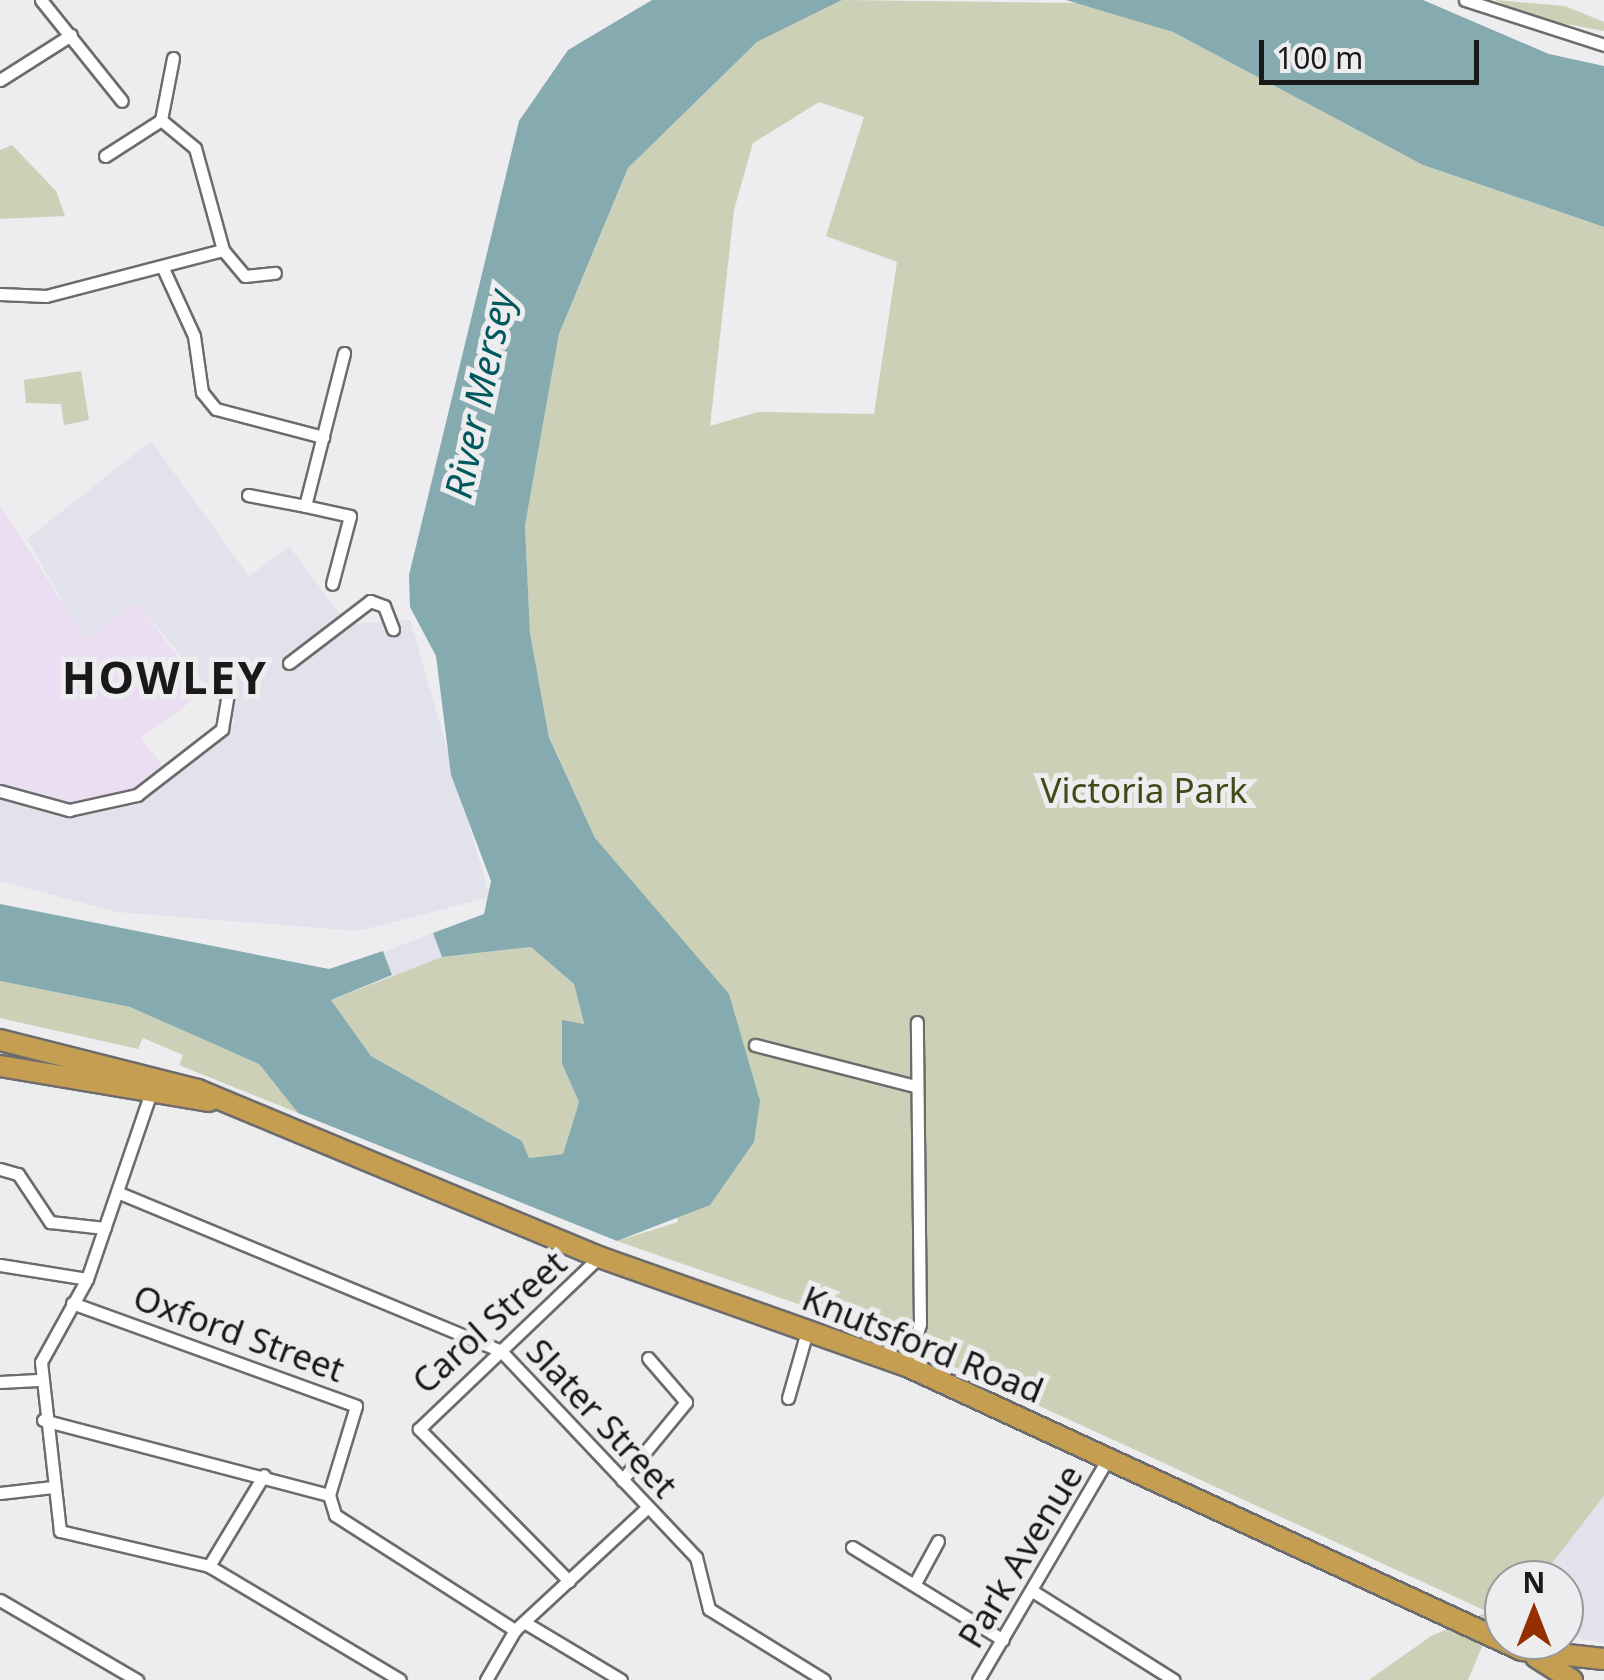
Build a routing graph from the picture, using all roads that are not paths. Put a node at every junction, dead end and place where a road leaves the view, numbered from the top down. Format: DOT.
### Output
graph roads {
  1 [pos="41,0"];
  2 [pos="1465,0"];
  3 [pos="71,35"];
  4 [pos="1604,44"];
  5 [pos="173,58"];
  6 [pos="0,80"];
  7 [pos="122,101"];
  8 [pos="161,120"];
  9 [pos="105,156"];
  10 [pos="224,250"];
  11 [pos="162,266"];
  12 [pos="275,273"];
  13 [pos="0,294"];
  14 [pos="344,354"];
  15 [pos="323,437"];
  16 [pos="248,495"];
  17 [pos="305,506"];
  18 [pos="332,584"];
  19 [pos="394,629"];
  20 [pos="289,663"];
  21 [pos="229,687"];
  22 [pos="0,791"];
  23 [pos="918,1022"];
  24 [pos="0,1040"];
  25 [pos="754,1045"];
  26 [pos="0,1066"];
  27 [pos="914,1086"];
  28 [pos="150,1095"];
  29 [pos="208,1102"];
  30 [pos="0,1168"];
  31 [pos="117,1192"];
  32 [pos="105,1228"];
  33 [pos="599,1257"];
  34 [pos="0,1265"];
  35 [pos="87,1280"];
  36 [pos="72,1303"];
  37 [pos="808,1328"];
  38 [pos="500,1350"];
  39 [pos="648,1358"];
  40 [pos="907,1366"];
  41 [pos="38,1380"];
  42 [pos="0,1382"];
  43 [pos="788,1398"];
  44 [pos="43,1420"];
  45 [pos="1108,1458"];
  46 [pos="264,1475"];
  47 [pos="622,1480"];
  48 [pos="53,1488"];
  49 [pos="0,1493"];
  50 [pos="328,1495"];
  51 [pos="648,1507"];
  52 [pos="938,1541"];
  53 [pos="852,1547"];
  54 [pos="209,1566"];
  55 [pos="568,1580"];
  56 [pos="914,1585"];
  57 [pos="1034,1592"];
  58 [pos="0,1600"];
  59 [pos="519,1626"];
  60 [pos="1484,1634"];
  61 [pos="1003,1640"];
  62 [pos="1539,1660"];
  63 [pos="137,1680"];
  64 [pos="400,1680"];
  65 [pos="486,1680"];
  66 [pos="621,1680"];
  67 [pos="824,1680"];
  68 [pos="978,1680"];
  69 [pos="1174,1680"];
  70 [pos="1572,1680"];
  1 -- 3 [label="street"];
  2 -- 4 [label="street"];
  3 -- 6 [label="street"];
  3 -- 7 [label="street"];
  5 -- 8 [label="street"];
  8 -- 9 [label="street"];
  8 -- 10 [label="street"];
  10 -- 11 [label="street"];
  10 -- 12 [label="street"];
  11 -- 13 [label="street"];
  11 -- 15 [label="street"];
  14 -- 15 [label="street"];
  15 -- 17 [label="street"];
  16 -- 17 [label="street"];
  17 -- 18 [label="street"];
  19 -- 20 [label="street"];
  21 -- 22 [label="street"];
  23 -- 27 [label="street"];
  24 -- 29 [label="highway, Knutsford Road"];
  25 -- 27 [label="street"];
  26 -- 28 [label="highway, Knutsford Road"];
  27 -- 40 [label="street"];
  28 -- 29 [label="highway, Knutsford Road"];
  28 -- 31 [label="street"];
  29 -- 33 [label="highway, Knutsford Road"];
  30 -- 32 [label="street"];
  31 -- 32 [label="street"];
  31 -- 38 [label="street, Slater Street"];
  32 -- 35 [label="street"];
  33 -- 37 [label="highway, Knutsford Road"];
  33 -- 38 [label="street, Carol Street"];
  34 -- 35 [label="street"];
  35 -- 36 [label="street"];
  36 -- 41 [label="street"];
  36 -- 50 [label="street, Oxford Street"];
  37 -- 40 [label="highway, Knutsford Road"];
  37 -- 43 [label="street"];
  38 -- 47 [label="street, Slater Street"];
  38 -- 55 [label="street, Carol Street"];
  39 -- 47 [label="street"];
  40 -- 45 [label="highway, Knutsford Road"];
  41 -- 42 [label="street"];
  41 -- 44 [label="street"];
  44 -- 46 [label="street"];
  44 -- 48 [label="street"];
  45 -- 57 [label="street, Park Avenue"];
  45 -- 60 [label="highway, Knutsford Road"];
  46 -- 50 [label="street"];
  46 -- 54 [label="street"];
  47 -- 51 [label="street, Slater Street"];
  48 -- 49 [label="street"];
  48 -- 54 [label="street"];
  50 -- 59 [label="street"];
  51 -- 55 [label="street"];
  51 -- 67 [label="street, Slater Street"];
  52 -- 56 [label="street"];
  53 -- 56 [label="street"];
  54 -- 64 [label="street"];
  55 -- 59 [label="street"];
  56 -- 61 [label="street"];
  57 -- 61 [label="street, Park Avenue"];
  57 -- 69 [label="street"];
  58 -- 63 [label="street"];
  59 -- 65 [label="street"];
  59 -- 66 [label="street"];
  61 -- 68 [label="street, Park Avenue"];
  62 -- 70 [label="highway"];
}
